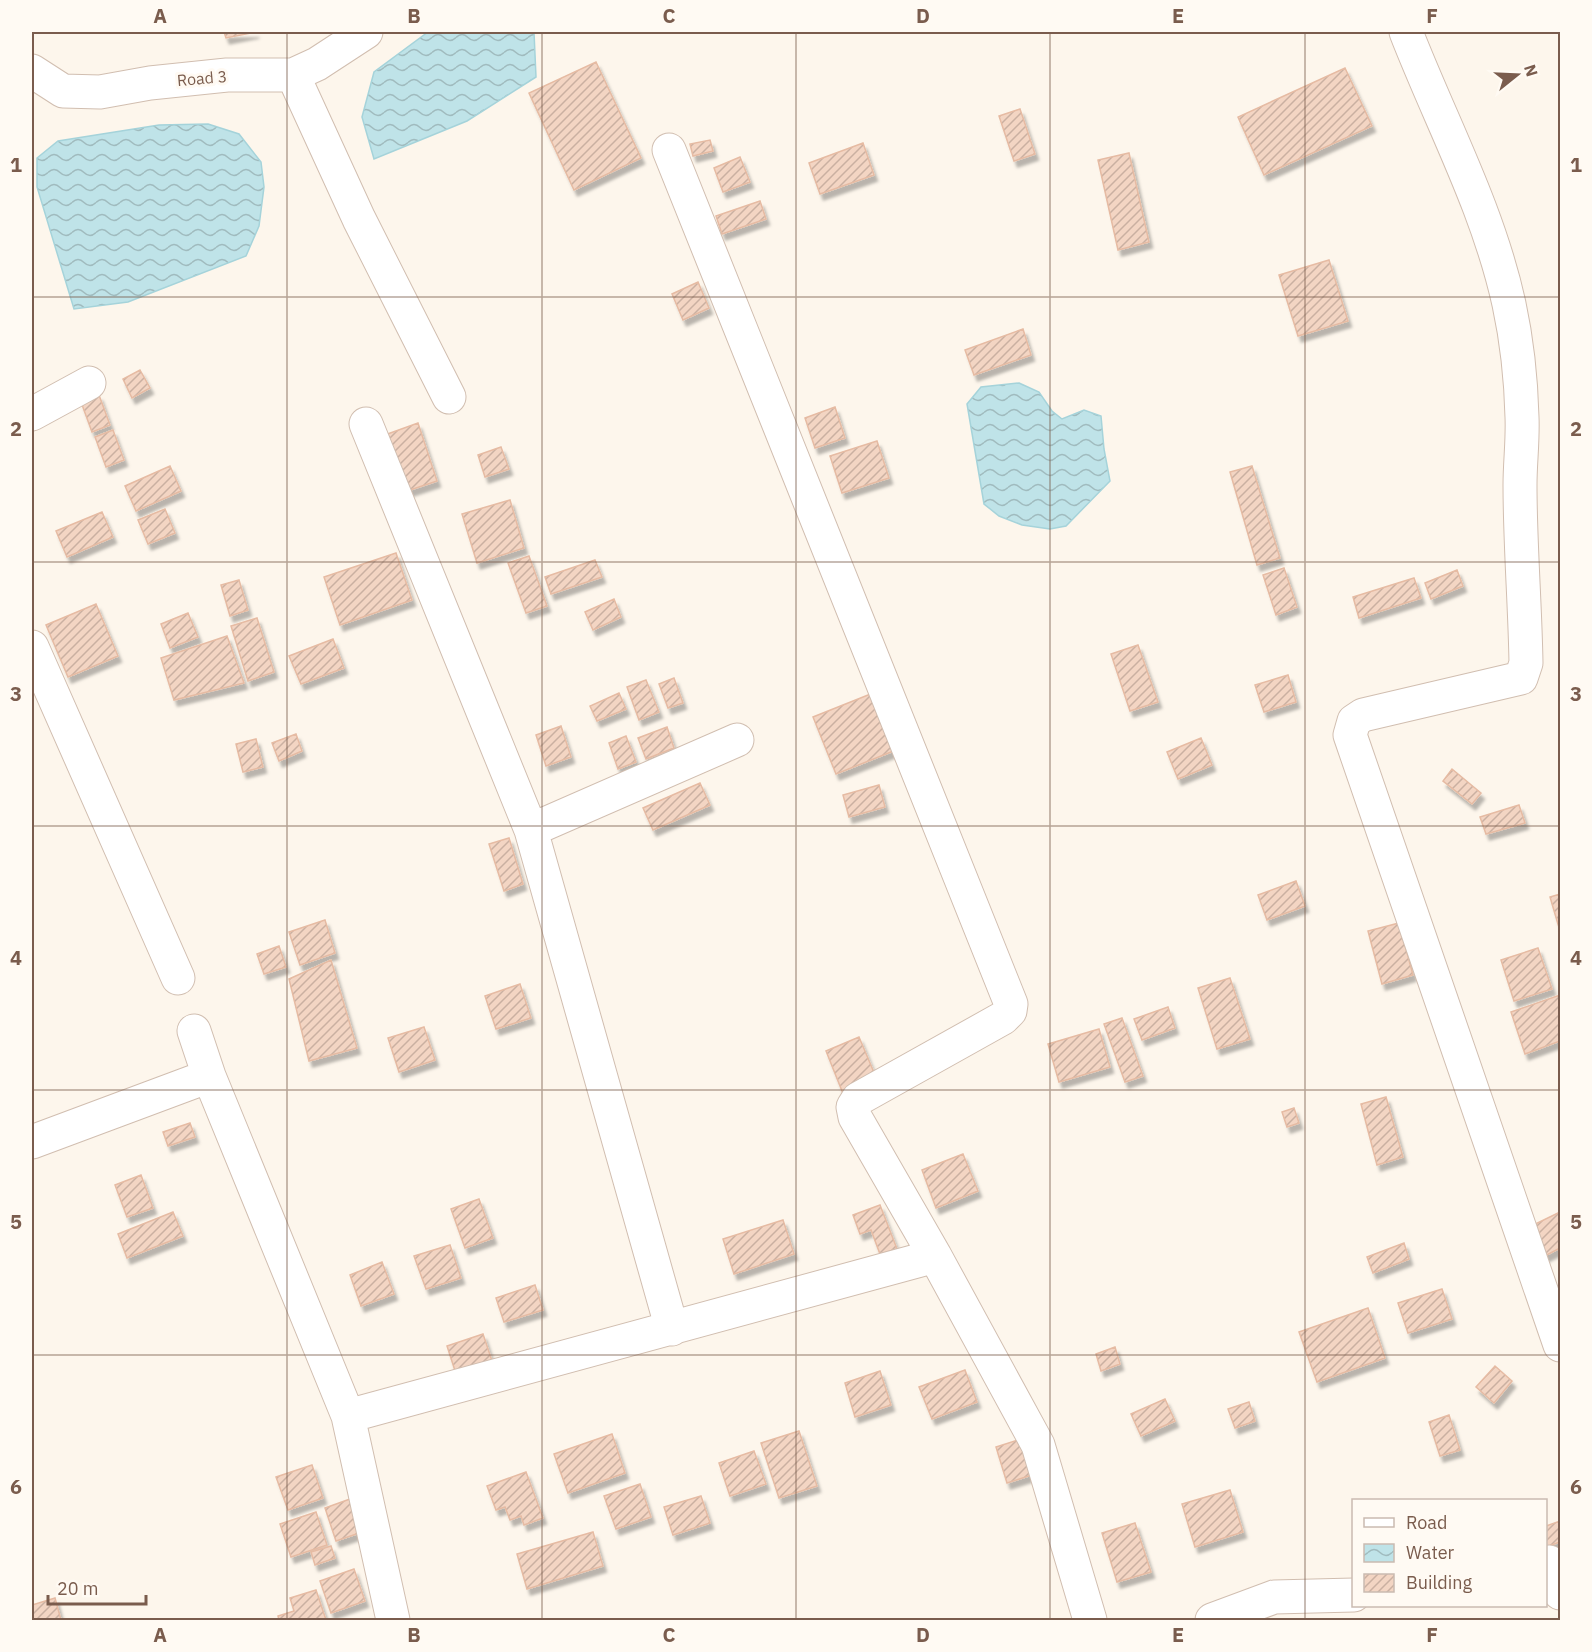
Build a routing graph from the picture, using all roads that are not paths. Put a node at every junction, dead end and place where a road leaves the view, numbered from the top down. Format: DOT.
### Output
graph roads {
  1 [pos="366,32"];
  2 [pos="1406,32"];
  3 [pos="32,71"];
  4 [pos="293,75"];
  5 [pos="669,150"];
  6 [pos="89,383"];
  7 [pos="449,397"];
  8 [pos="32,414"];
  9 [pos="366,424"];
  10 [pos="32,647"];
  11 [pos="737,740"];
  12 [pos="531,830"];
  13 [pos="178,978"];
  14 [pos="194,1031"];
  15 [pos="209,1076"];
  16 [pos="32,1142"];
  17 [pos="935,1256"];
  18 [pos="672,1329"];
  19 [pos="1560,1345"];
  20 [pos="348,1416"];
  21 [pos="1552,1561"];
  22 [pos="1560,1593"];
  23 [pos="1352,1595"];
  24 [pos="393,1620"];
  25 [pos="1090,1620"];
  26 [pos="1212,1620"];
  1 -- 4 [label="street, Road 3"];
  2 -- 19 [label="street"];
  3 -- 4 [label="street, Road 3"];
  4 -- 7 [label="street"];
  5 -- 17 [label="street"];
  6 -- 8 [label="street"];
  9 -- 12 [label="street"];
  10 -- 13 [label="street"];
  11 -- 12 [label="street"];
  12 -- 18 [label="street"];
  14 -- 15 [label="street"];
  15 -- 16 [label="street"];
  15 -- 20 [label="street"];
  17 -- 18 [label="street"];
  17 -- 25 [label="street"];
  18 -- 20 [label="street"];
  20 -- 24 [label="street"];
  21 -- 22 [label="street"];
  23 -- 26 [label="street"];
}
